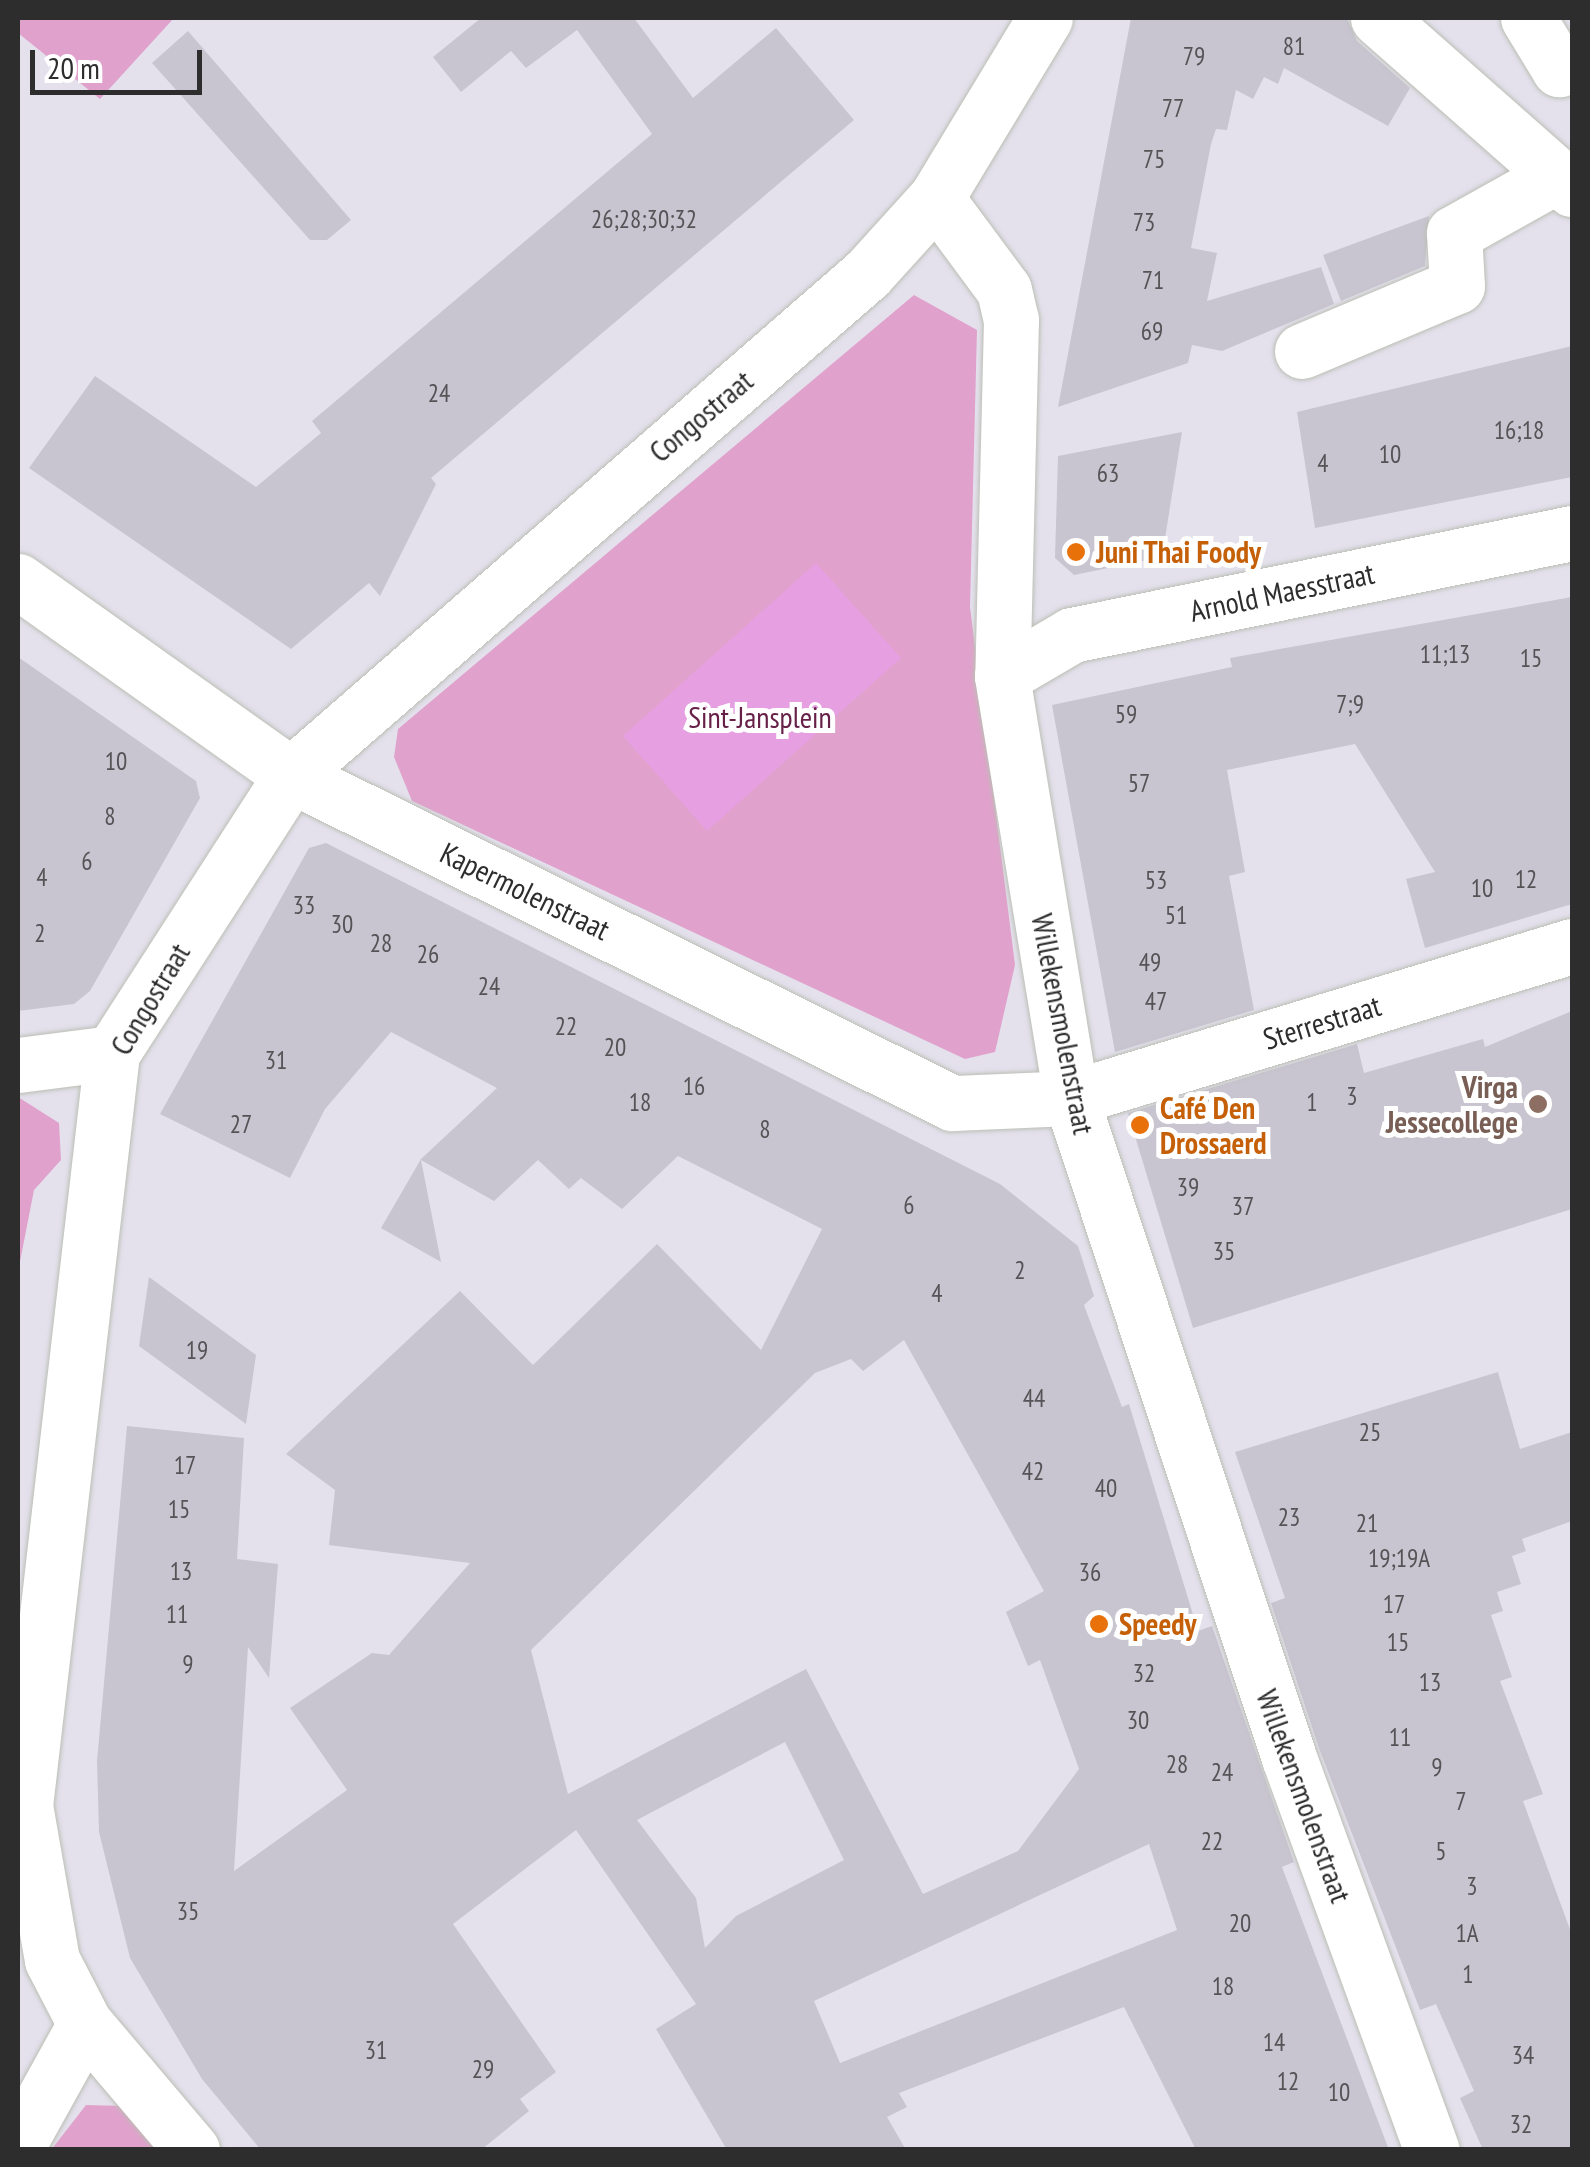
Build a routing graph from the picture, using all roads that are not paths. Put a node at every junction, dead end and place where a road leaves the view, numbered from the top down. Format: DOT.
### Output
graph roads {
  1 [pos="1045,18"];
  2 [pos="1378,18"];
  3 [pos="1528,18"];
  4 [pos="1572,62"];
  5 [pos="1563,183"];
  6 [pos="936,198"];
  7 [pos="1302,351"];
  8 [pos="1572,532"];
  9 [pos="18,580"];
  10 [pos="1002,676"];
  11 [pos="291,775"];
  12 [pos="1572,946"];
  13 [pos="112,1052"];
  14 [pos="18,1065"];
  15 [pos="1071,1098"];
  16 [pos="86,2024"];
  17 [pos="18,2145"];
  18 [pos="192,2150"];
  19 [pos="1432,2150"];
  1 -- 6 [label="street"];
  2 -- 5 [label="street"];
  3 -- 4 [label="street"];
  5 -- 7 [label="street"];
  6 -- 10 [label="street, Willekensmolenstraat"];
  6 -- 11 [label="street, Congostraat"];
  8 -- 10 [label="street, Arnold Maesstraat"];
  9 -- 11 [label="street, Kapermolenstraat"];
  10 -- 15 [label="street, Willekensmolenstraat"];
  11 -- 13 [label="street, Congostraat"];
  11 -- 15 [label="street, Kapermolenstraat"];
  12 -- 15 [label="street, Sterrestraat"];
  13 -- 14 [label="street"];
  13 -- 16 [label="street, Congostraat"];
  15 -- 19 [label="street, Willekensmolenstraat"];
  16 -- 17 [label="street"];
  16 -- 18 [label="street, Congostraat"];
}
